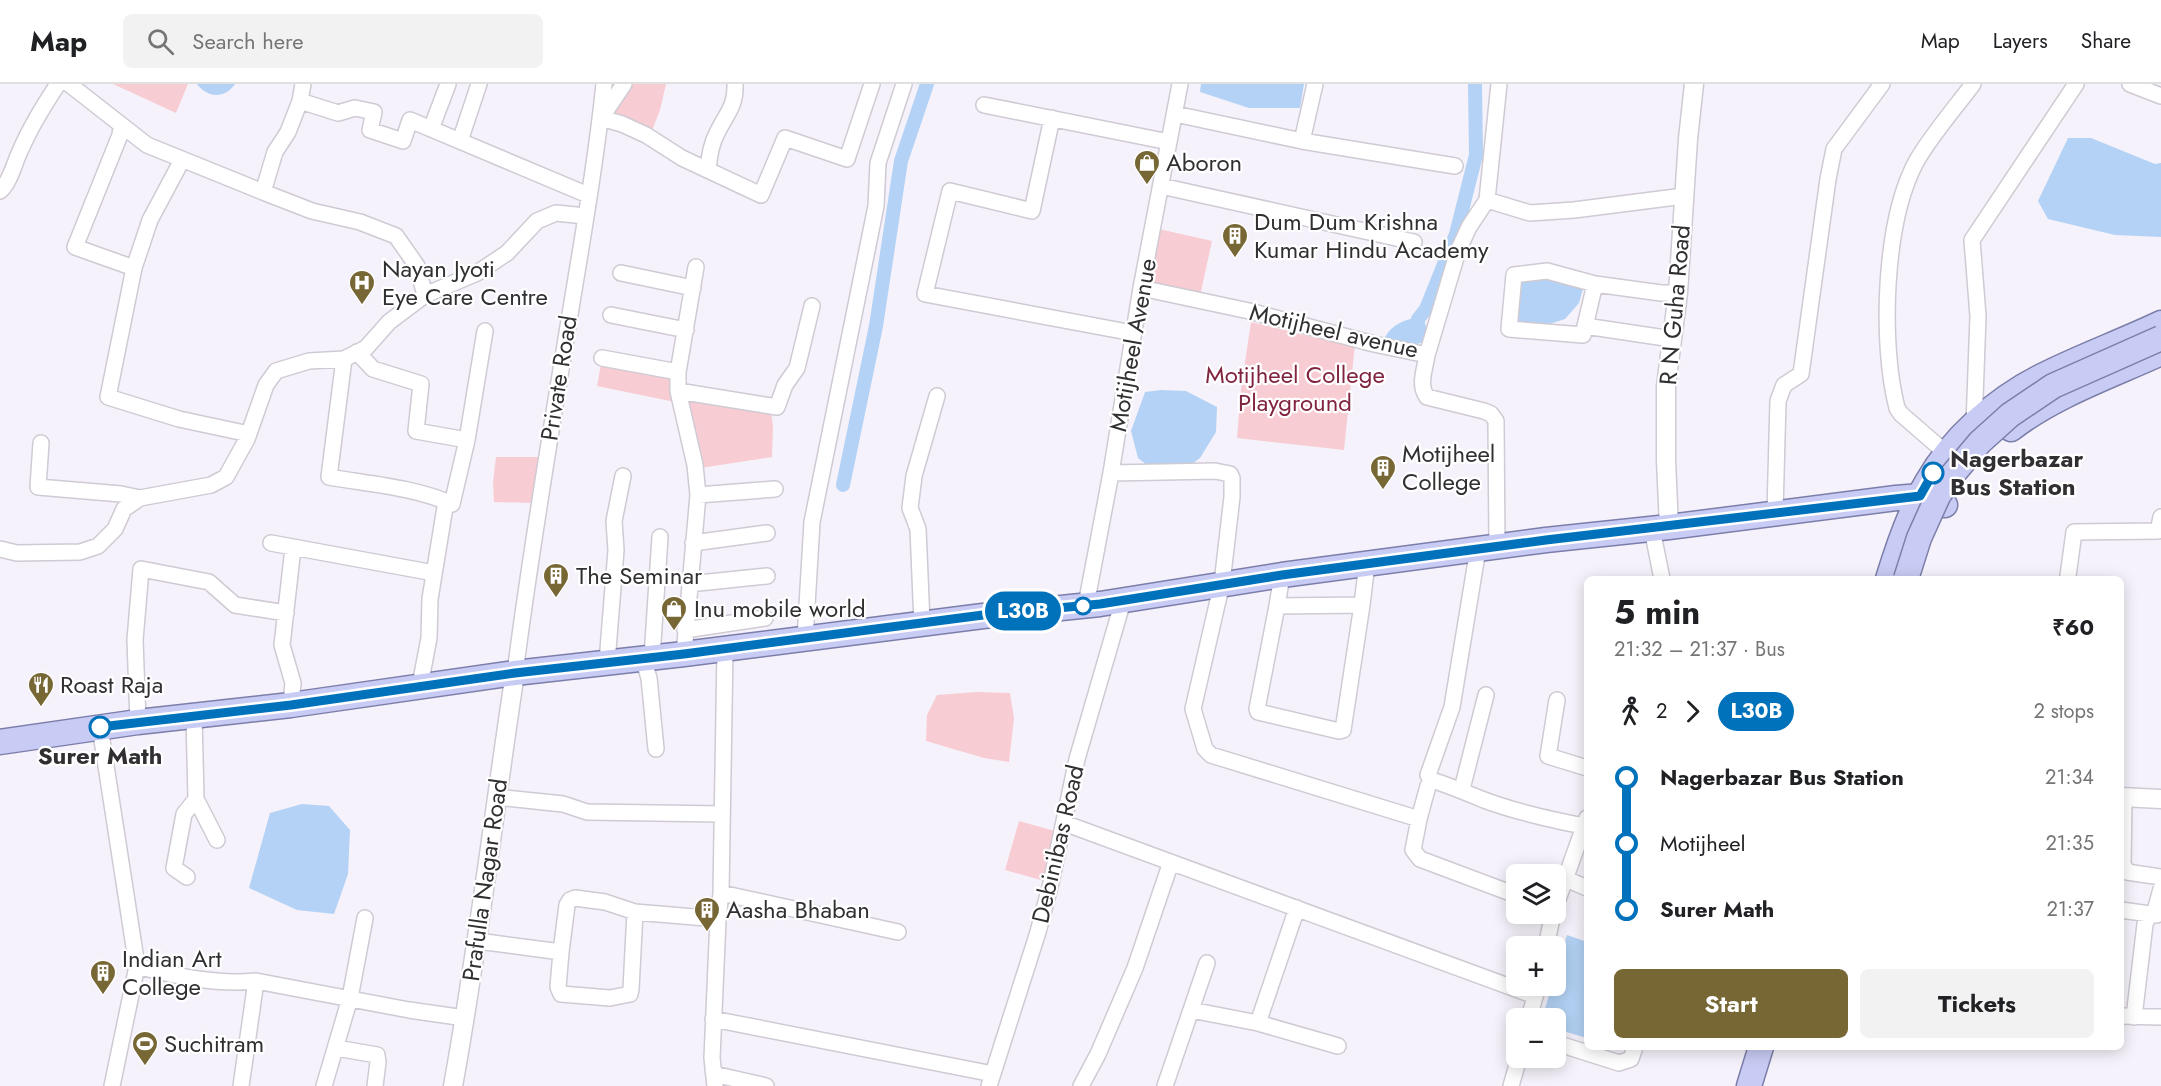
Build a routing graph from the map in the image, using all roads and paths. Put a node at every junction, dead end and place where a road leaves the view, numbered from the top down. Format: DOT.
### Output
graph roads {
  1 [pos="58,84"];
  2 [pos="69,84"];
  3 [pos="303,84"];
  4 [pos="447,84"];
  5 [pos="479,84"];
  6 [pos="604,84"];
  7 [pos="624,84"];
  8 [pos="735,84"];
  9 [pos="872,84"];
  10 [pos="904,84"];
  11 [pos="1180,84"];
  12 [pos="1316,84"];
  13 [pos="1499,84"];
  14 [pos="1694,84"];
  15 [pos="1882,84"];
  16 [pos="1972,84"];
  17 [pos="2076,84"];
  18 [pos="2130,84"];
  19 [pos="2161,96"];
  20 [pos="300,101"];
  21 [pos="984,105"];
  22 [pos="1175,114"];
  23 [pos="601,118"];
  24 [pos="1052,118"];
  25 [pos="121,126"];
  26 [pos="431,129"];
  27 [pos="460,141"];
  28 [pos="1302,141"];
  29 [pos="1169,142"];
  30 [pos="182,160"];
  31 [pos="1455,166"];
  32 [pos="708,170"];
  33 [pos="1161,186"];
  34 [pos="0,191"];
  35 [pos="263,192"];
  36 [pos="588,195"];
  37 [pos="1684,196"];
  38 [pos="1487,200"];
  39 [pos="585,216"];
  40 [pos="1414,242"];
  41 [pos="696,267"];
  42 [pos="134,268"];
  43 [pos="621,273"];
  44 [pos="1595,284"];
  45 [pos="693,288"];
  46 [pos="1141,288"];
  47 [pos="1678,293"];
  48 [pos="425,295"];
  49 [pos="812,306"];
  50 [pos="611,315"];
  51 [pos="2161,323"];
  52 [pos="1585,326"];
  53 [pos="686,330"];
  54 [pos="485,331"];
  55 [pos="1133,333"];
  56 [pos="2161,338"];
  57 [pos="1672,339"];
  58 [pos="2161,353"];
  59 [pos="350,355"];
  60 [pos="1427,355"];
  61 [pos="602,358"];
  62 [pos="678,372"];
  63 [pos="678,391"];
  64 [pos="937,396"];
  65 [pos="1974,425"];
  66 [pos="249,434"];
  67 [pos="467,440"];
  68 [pos="41,443"];
  69 [pos="1992,445"];
  70 [pos="1946,453"];
  71 [pos="1111,473"];
  72 [pos="623,476"];
  73 [pos="775,489"];
  74 [pos="698,495"];
  75 [pos="1920,496"];
  76 [pos="140,498"];
  77 [pos="446,501"];
  78 [pos="1945,505"];
  79 [pos="1775,512"];
  80 [pos="2160,526"];
  81 [pos="1661,528"];
  82 [pos="767,533"];
  83 [pos="660,537"];
  84 [pos="271,543"];
  85 [pos="693,543"];
  86 [pos="293,548"];
  87 [pos="1488,548"];
  88 [pos="0,549"];
  89 [pos="1367,563"];
  90 [pos="434,573"];
  91 [pos="1282,575"];
  92 [pos="767,576"];
  93 [pos="1662,576"];
  94 [pos="1889,576"];
  95 [pos="1907,576"];
  96 [pos="1917,576"];
  97 [pos="2068,576"];
  98 [pos="1222,583"];
  99 [pos="689,584"];
  100 [pos="1123,601"];
  101 [pos="1086,605"];
  102 [pos="1362,605"];
  103 [pos="1277,606"];
  104 [pos="286,613"];
  105 [pos="765,618"];
  106 [pos="922,623"];
  107 [pos="685,630"];
  108 [pos="805,639"];
  109 [pos="725,649"];
  110 [pos="684,654"];
  111 [pos="647,658"];
  112 [pos="607,662"];
  113 [pos="515,673"];
  114 [pos="420,685"];
  115 [pos="1486,695"];
  116 [pos="1557,700"];
  117 [pos="291,705"];
  118 [pos="194,716"];
  119 [pos="138,722"];
  120 [pos="100,728"];
  121 [pos="0,742"];
  122 [pos="656,749"];
  123 [pos="1584,767"];
  124 [pos="1428,775"];
  125 [pos="1462,789"];
  126 [pos="496,797"];
  127 [pos="2124,797"];
  128 [pos="196,799"];
  129 [pos="2161,799"];
  130 [pos="722,814"];
  131 [pos="1419,819"];
  132 [pos="1584,822"];
  133 [pos="1064,823"];
  134 [pos="1584,825"];
  135 [pos="217,840"];
  136 [pos="1171,862"];
  137 [pos="2124,866"];
  138 [pos="187,877"];
  139 [pos="2161,877"];
  140 [pos="1566,879"];
  141 [pos="1584,887"];
  142 [pos="2161,889"];
  143 [pos="1506,891"];
  144 [pos="721,893"];
  145 [pos="1297,908"];
  146 [pos="2124,910"];
  147 [pos="635,912"];
  148 [pos="2155,915"];
  149 [pos="364,918"];
  150 [pos="718,919"];
  151 [pos="898,932"];
  152 [pos="478,940"];
  153 [pos="561,952"];
  154 [pos="1207,963"];
  155 [pos="137,966"];
  156 [pos="1506,980"];
  157 [pos="256,981"];
  158 [pos="350,998"];
  159 [pos="1191,1010"];
  160 [pos="2128,1017"];
  161 [pos="2161,1017"];
  162 [pos="465,1018"];
  163 [pos="713,1019"];
  164 [pos="1258,1023"];
  165 [pos="1338,1046"];
  166 [pos="1566,1046"];
  167 [pos="336,1048"];
  168 [pos="1634,1050"];
  169 [pos="1744,1050"];
  170 [pos="1761,1050"];
  171 [pos="1771,1050"];
  172 [pos="1516,1068"];
  173 [pos="714,1079"];
  174 [pos="991,1080"];
  175 [pos="112,1086"];
  176 [pos="241,1086"];
  177 [pos="324,1086"];
  178 [pos="375,1086"];
  179 [pos="453,1086"];
  180 [pos="766,1086"];
  181 [pos="1081,1086"];
  182 [pos="1165,1086"];
  183 [pos="1511,1086"];
  184 [pos="1736,1086"];
  185 [pos="1758,1086"];
  1 -- 34 [label="street"];
  2 -- 25 [label="street"];
  3 -- 20 [label="street"];
  4 -- 26 [label="street"];
  5 -- 27 [label="street"];
  6 -- 23 [label="street, Private Road"];
  7 -- 23 [label="street"];
  8 -- 32 [label="street"];
  9 -- 32 [label="street"];
  10 -- 108 [label="street"];
  11 -- 22 [label="street, Motijheel Avenue"];
  12 -- 28 [label="street"];
  13 -- 38 [label="street, Motijheel avenue"];
  14 -- 37 [label="street, R N Guha Road"];
  15 -- 79 [label="street"];
  16 -- 70 [label="street"];
  17 -- 65 [label="street"];
  18 -- 19 [label="street"];
  20 -- 26 [label="street"];
  20 -- 35 [label="street"];
  21 -- 24 [label="street"];
  22 -- 28 [label="street"];
  22 -- 29 [label="street, Motijheel Avenue"];
  23 -- 32 [label="street"];
  23 -- 36 [label="street, Private Road"];
  24 -- 29 [label="street"];
  24 -- 55 [label="street"];
  25 -- 30 [label="street"];
  25 -- 42 [label="street"];
  26 -- 27 [label="street"];
  27 -- 36 [label="street"];
  28 -- 31 [label="street"];
  29 -- 33 [label="street, Motijheel Avenue"];
  30 -- 35 [label="street"];
  30 -- 42 [label="street"];
  33 -- 40 [label="street"];
  33 -- 46 [label="street, Motijheel Avenue"];
  35 -- 48 [label="street"];
  36 -- 39 [label="street, Private Road"];
  37 -- 38 [label="street"];
  37 -- 47 [label="street, R N Guha Road"];
  38 -- 60 [label="street, Motijheel avenue"];
  39 -- 48 [label="street"];
  39 -- 113 [label="street, Private Road"];
  41 -- 45 [label="street"];
  42 -- 66 [label="street"];
  43 -- 45 [label="street"];
  44 -- 47 [label="street"];
  44 -- 52 [label="street"];
  44 -- 52 [label="street"];
  45 -- 53 [label="street"];
  46 -- 55 [label="street, Motijheel Avenue"];
  46 -- 60 [label="street, Motijheel avenue"];
  47 -- 57 [label="street, R N Guha Road"];
  48 -- 59 [label="street"];
  49 -- 63 [label="street"];
  50 -- 53 [label="street"];
  51 -- 65 [label="main road"];
  52 -- 57 [label="street"];
  53 -- 62 [label="street"];
  54 -- 67 [label="street"];
  55 -- 71 [label="street, Motijheel Avenue"];
  56 -- 95 [label="main road, bridge"];
  57 -- 81 [label="street, R N Guha Road"];
  58 -- 69 [label="main road"];
  59 -- 66 [label="street"];
  59 -- 67 [label="street"];
  59 -- 77 [label="street"];
  60 -- 87 [label="street"];
  61 -- 62 [label="street"];
  62 -- 63 [label="street"];
  63 -- 74 [label="street"];
  64 -- 106 [label="street"];
  65 -- 69 [label="street"];
  65 -- 70 [label="main road"];
  66 -- 76 [label="street"];
  67 -- 77 [label="street"];
  68 -- 76 [label="street"];
  69 -- 78 [label="main road"];
  70 -- 75 [label="main road"];
  71 -- 98 [label="street"];
  71 -- 101 [label="street, Motijheel Avenue"];
  72 -- 112 [label="street"];
  73 -- 74 [label="street"];
  74 -- 85 [label="street"];
  75 -- 78 [label="main road"];
  75 -- 79 [label="main road"];
  75 -- 94 [label="main road"];
  76 -- 88 [label="street"];
  77 -- 90 [label="street"];
  78 -- 96 [label="main road"];
  79 -- 81 [label="main road"];
  80 -- 97 [label="street"];
  81 -- 87 [label="main road"];
  81 -- 93 [label="street"];
  82 -- 85 [label="street"];
  83 -- 111 [label="street"];
  84 -- 86 [label="street"];
  85 -- 99 [label="street"];
  86 -- 90 [label="street"];
  86 -- 104 [label="street"];
  87 -- 89 [label="main road"];
  87 -- 124 [label="street"];
  89 -- 91 [label="main road"];
  89 -- 102 [label="street"];
  90 -- 114 [label="street"];
  91 -- 98 [label="main road"];
  91 -- 103 [label="street"];
  92 -- 99 [label="street"];
  98 -- 100 [label="main road"];
  98 -- 131 [label="street"];
  99 -- 107 [label="street"];
  100 -- 101 [label="main road"];
  100 -- 133 [label="street, Debinibas Road"];
  101 -- 106 [label="main road"];
  102 -- 103 [label="street"];
  102 -- 103 [label="street"];
  104 -- 117 [label="street"];
  104 -- 119 [label="street"];
  105 -- 107 [label="street"];
  106 -- 108 [label="main road"];
  107 -- 110 [label="street"];
  108 -- 109 [label="main road"];
  109 -- 110 [label="main road"];
  109 -- 130 [label="street"];
  110 -- 111 [label="main road"];
  111 -- 112 [label="main road"];
  111 -- 122 [label="street"];
  112 -- 113 [label="main road"];
  113 -- 114 [label="main road"];
  113 -- 126 [label="street, Prafulla Nagar Road"];
  114 -- 117 [label="main road"];
  115 -- 125 [label="street"];
  116 -- 123 [label="street"];
  117 -- 118 [label="main road"];
  118 -- 119 [label="main road"];
  118 -- 128 [label="street"];
  119 -- 120 [label="main road"];
  120 -- 121 [label="main road"];
  120 -- 155 [label="street"];
  125 -- 131 [label="street"];
  125 -- 132 [label="street"];
  126 -- 130 [label="street"];
  126 -- 152 [label="street, Prafulla Nagar Road"];
  127 -- 129 [label="street"];
  128 -- 135 [label="street"];
  128 -- 138 [label="street"];
  130 -- 144 [label="street"];
  131 -- 143 [label="street"];
  133 -- 136 [label="street"];
  133 -- 174 [label="street, Debinibas Road"];
  134 -- 140 [label="street"];
  136 -- 145 [label="street"];
  136 -- 181 [label="street"];
  137 -- 139 [label="street"];
  140 -- 141 [label="street"];
  142 -- 148 [label="street"];
  144 -- 150 [label="street"];
  144 -- 151 [label="street"];
  145 -- 156 [label="street"];
  145 -- 164 [label="street"];
  146 -- 148 [label="street"];
  147 -- 150 [label="street"];
  147 -- 153 [label="street"];
  147 -- 153 [label="street"];
  148 -- 160 [label="street"];
  149 -- 158 [label="street"];
  150 -- 163 [label="street"];
  152 -- 153 [label="street"];
  152 -- 162 [label="street, Prafulla Nagar Road"];
  154 -- 159 [label="street"];
  155 -- 157 [label="street"];
  155 -- 175 [label="street"];
  157 -- 158 [label="street"];
  157 -- 176 [label="street"];
  158 -- 162 [label="street"];
  158 -- 167 [label="street"];
  159 -- 164 [label="street"];
  159 -- 182 [label="street"];
  160 -- 161 [label="street"];
  162 -- 179 [label="street, Prafulla Nagar Road"];
  163 -- 173 [label="street"];
  163 -- 174 [label="street"];
  164 -- 165 [label="street"];
  166 -- 168 [label="street"];
  167 -- 177 [label="street"];
  167 -- 178 [label="street"];
  169 -- 184 [label="main road"];
  170 -- 185 [label="main road"];
  171 -- 185 [label="main road"];
  172 -- 183 [label="street"];
  173 -- 180 [label="street"];
}
